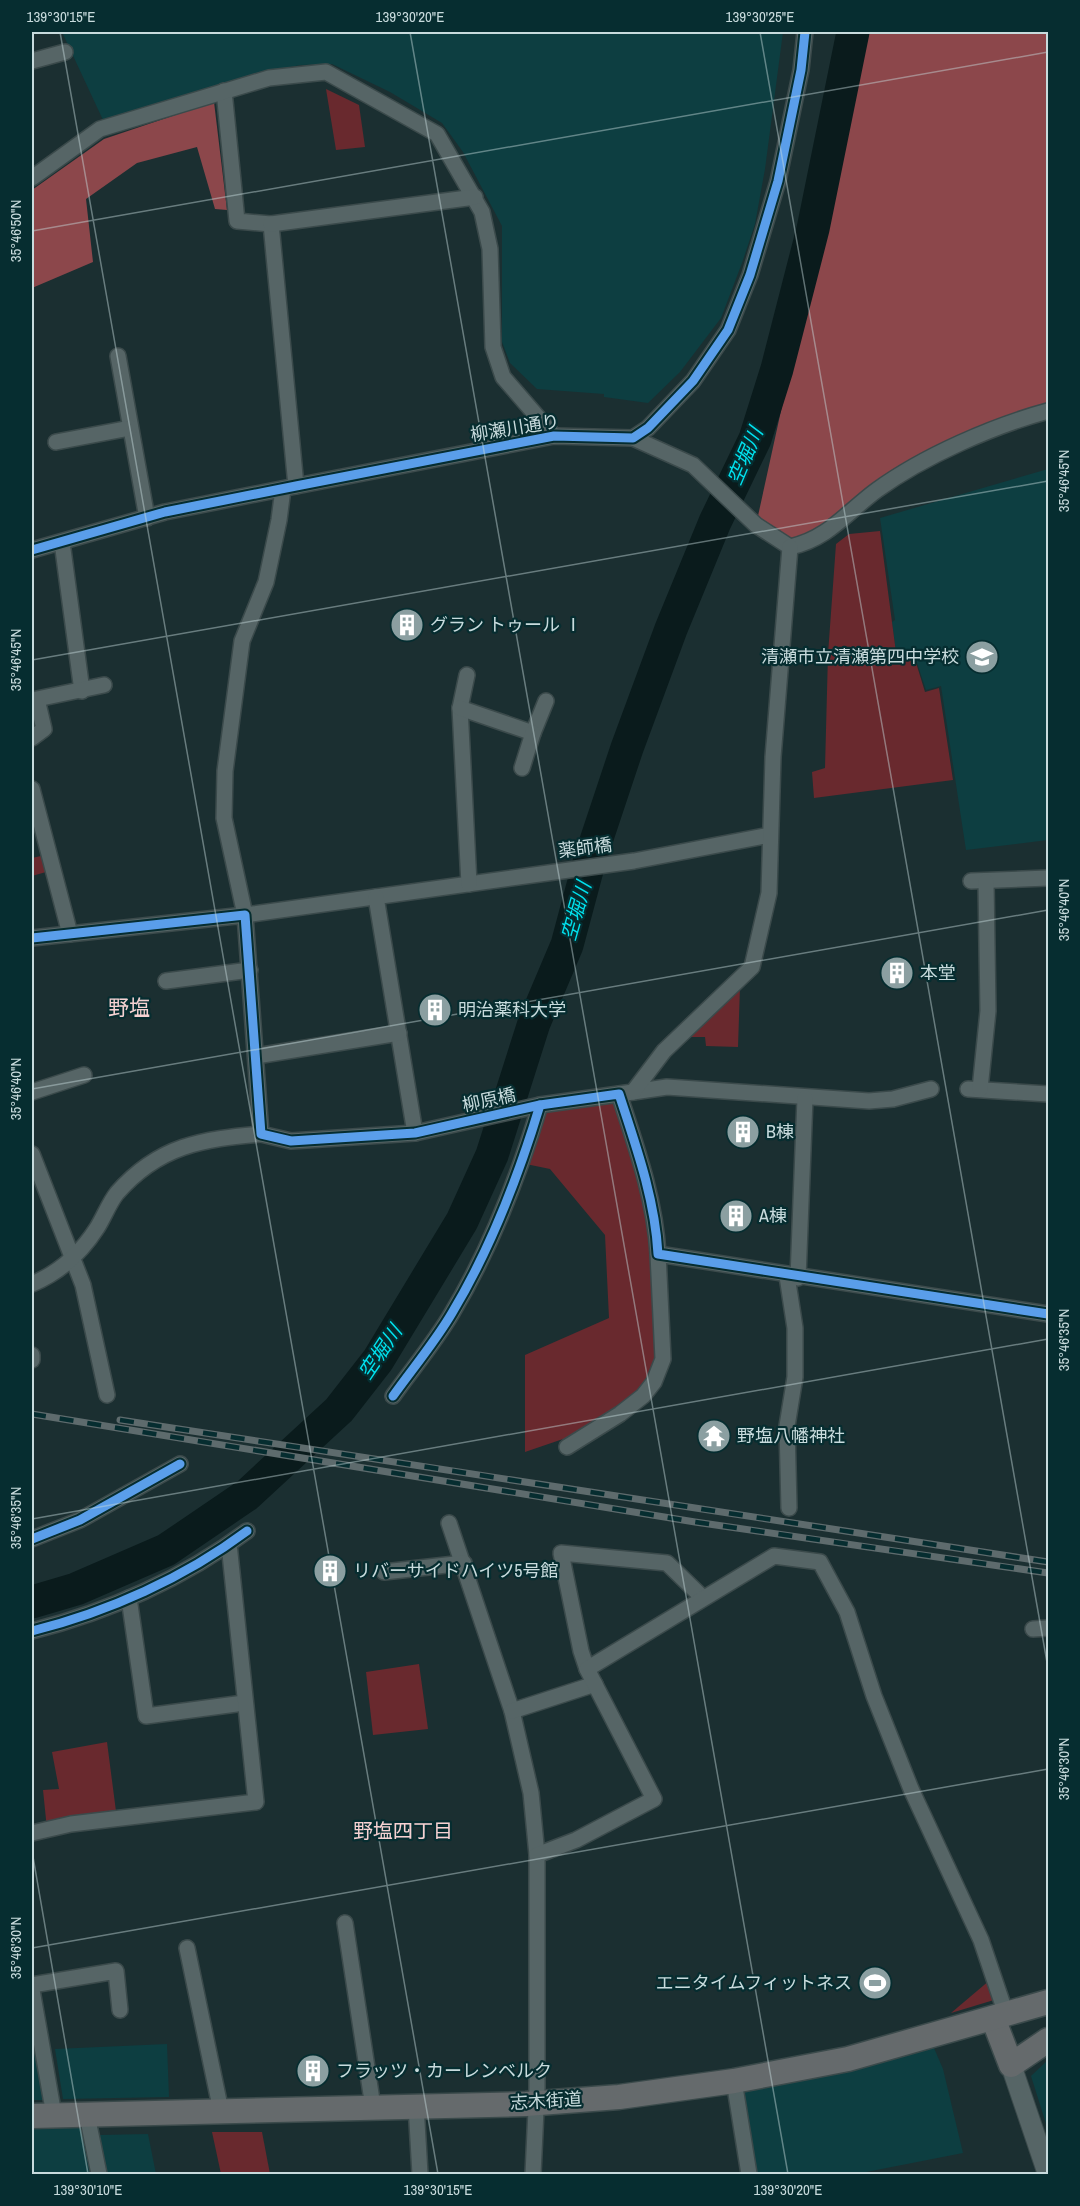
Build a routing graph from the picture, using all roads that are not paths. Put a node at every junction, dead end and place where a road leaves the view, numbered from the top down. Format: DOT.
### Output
graph roads {
  1 [pos="805,32"];
  2 [pos="65,52"];
  3 [pos="32,61"];
  4 [pos="224,91"];
  5 [pos="32,178"];
  6 [pos="475,197"];
  7 [pos="271,224"];
  8 [pos="118,356"];
  9 [pos="1048,411"];
  10 [pos="130,428"];
  11 [pos="554,436"];
  12 [pos="633,438"];
  13 [pos="56,442"];
  14 [pos="289,487"];
  15 [pos="147,518"];
  16 [pos="62,542"];
  17 [pos="790,547"];
  18 [pos="32,550"];
  19 [pos="467,675"];
  20 [pos="104,685"];
  21 [pos="82,691"];
  22 [pos="546,701"];
  23 [pos="460,708"];
  24 [pos="533,733"];
  25 [pos="32,738"];
  26 [pos="522,768"];
  27 [pos="32,789"];
  28 [pos="770,835"];
  29 [pos="1048,878"];
  30 [pos="469,884"];
  31 [pos="376,897"];
  32 [pos="245,915"];
  33 [pos="70,934"];
  34 [pos="32,938"];
  35 [pos="250,970"];
  36 [pos="166,981"];
  37 [pos="399,1033"];
  38 [pos="256,1056"];
  39 [pos="84,1075"];
  40 [pos="931,1089"];
  41 [pos="32,1092"];
  42 [pos="626,1093"];
  43 [pos="1048,1094"];
  44 [pos="805,1098"];
  45 [pos="537,1106"];
  46 [pos="415,1133"];
  47 [pos="261,1134"];
  48 [pos="32,1154"];
  49 [pos="658,1254"];
  50 [pos="72,1258"];
  51 [pos="792,1277"];
  52 [pos="32,1284"];
  53 [pos="1048,1314"];
  54 [pos="107,1395"];
  55 [pos="393,1396"];
  56 [pos="567,1447"];
  57 [pos="180,1464"];
  58 [pos="789,1508"];
  59 [pos="449,1523"];
  60 [pos="247,1531"];
  61 [pos="32,1539"];
  62 [pos="228,1544"];
  63 [pos="464,1563"];
  64 [pos="384,1572"];
  65 [pos="129,1598"];
  66 [pos="703,1598"];
  67 [pos="32,1631"];
  68 [pos="587,1669"];
  69 [pos="595,1684"];
  70 [pos="244,1703"];
  71 [pos="512,1712"];
  72 [pos="32,1833"];
  73 [pos="537,1855"];
  74 [pos="345,1923"];
  75 [pos="187,1948"];
  76 [pos="32,1985"];
  77 [pos="32,1990"];
  78 [pos="1048,2002"];
  79 [pos="120,2010"];
  80 [pos="1000,2016"];
  81 [pos="1048,2040"];
  82 [pos="1011,2065"];
  83 [pos="735,2081"];
  84 [pos="535,2103"];
  85 [pos="416,2105"];
  86 [pos="373,2107"];
  87 [pos="221,2111"];
  88 [pos="87,2115"];
  89 [pos="43,2116"];
  90 [pos="1048,2174"];
  91 [pos="99,2175"];
  92 [pos="420,2175"];
  93 [pos="533,2175"];
  94 [pos="749,2175"];
  1 -- 12 [label="street"];
  2 -- 3 [label="street"];
  4 -- 5 [label="street"];
  4 -- 6 [label="street"];
  4 -- 7 [label="street"];
  6 -- 7 [label="street"];
  6 -- 11 [label="street"];
  7 -- 14 [label="street"];
  8 -- 10 [label="street"];
  9 -- 17 [label="street"];
  10 -- 13 [label="street"];
  10 -- 15 [label="street"];
  11 -- 12 [label="street, 柳瀬川通り"];
  11 -- 14 [label="street, 柳瀬川通り"];
  12 -- 17 [label="street"];
  14 -- 15 [label="street, 柳瀬川通り"];
  14 -- 32 [label="street"];
  15 -- 16 [label="street, 柳瀬川通り"];
  16 -- 18 [label="street, 柳瀬川通り"];
  16 -- 21 [label="street"];
  17 -- 28 [label="street"];
  19 -- 23 [label="street"];
  20 -- 21 [label="street"];
  21 -- 25 [label="street"];
  22 -- 24 [label="street"];
  23 -- 24 [label="street"];
  23 -- 30 [label="street"];
  24 -- 26 [label="street"];
  27 -- 33 [label="street"];
  28 -- 30 [label="street, 薬師橋"];
  28 -- 42 [label="street"];
  29 -- 43 [label="street"];
  30 -- 31 [label="street, 薬師橋"];
  31 -- 32 [label="street, 薬師橋"];
  31 -- 37 [label="street"];
  32 -- 33 [label="street, 薬師橋"];
  32 -- 35 [label="street"];
  33 -- 34 [label="street, 薬師橋"];
  35 -- 36 [label="street"];
  35 -- 38 [label="street"];
  37 -- 38 [label="street"];
  37 -- 46 [label="street"];
  38 -- 47 [label="street"];
  39 -- 41 [label="street"];
  40 -- 44 [label="street, 柳原橋"];
  42 -- 44 [label="street, 柳原橋"];
  42 -- 45 [label="street, 柳原橋"];
  42 -- 49 [label="street"];
  44 -- 51 [label="street"];
  45 -- 46 [label="street, 柳原橋"];
  45 -- 55 [label="street"];
  46 -- 47 [label="street, 柳原橋"];
  47 -- 50 [label="street, 柳原橋"];
  48 -- 50 [label="street"];
  49 -- 51 [label="street"];
  49 -- 56 [label="street"];
  50 -- 52 [label="street, 柳原橋"];
  50 -- 54 [label="street"];
  51 -- 53 [label="street"];
  51 -- 58 [label="street"];
  57 -- 61 [label="street"];
  59 -- 63 [label="street"];
  60 -- 62 [label="street"];
  62 -- 65 [label="street"];
  62 -- 70 [label="street"];
  63 -- 64 [label="street"];
  63 -- 71 [label="street"];
  65 -- 67 [label="street"];
  65 -- 70 [label="street"];
  66 -- 68 [label="street"];
  66 -- 68 [label="street"];
  66 -- 80 [label="street"];
  68 -- 69 [label="street"];
  69 -- 71 [label="street"];
  69 -- 73 [label="street"];
  70 -- 72 [label="street"];
  71 -- 73 [label="street"];
  73 -- 84 [label="street"];
  74 -- 86 [label="street"];
  75 -- 87 [label="street"];
  76 -- 79 [label="street"];
  77 -- 89 [label="street"];
  78 -- 80 [label="main road, 志木街道"];
  80 -- 82 [label="main road"];
  80 -- 83 [label="main road, 志木街道"];
  81 -- 82 [label="main road"];
  82 -- 90 [label="street"];
  83 -- 84 [label="main road, 志木街道"];
  83 -- 94 [label="street"];
  84 -- 85 [label="main road, 志木街道"];
  84 -- 93 [label="street"];
  85 -- 86 [label="main road, 志木街道"];
  85 -- 92 [label="street"];
  86 -- 87 [label="main road, 志木街道"];
  87 -- 88 [label="main road, 志木街道"];
  88 -- 89 [label="main road, 志木街道"];
  88 -- 91 [label="street"];
}
